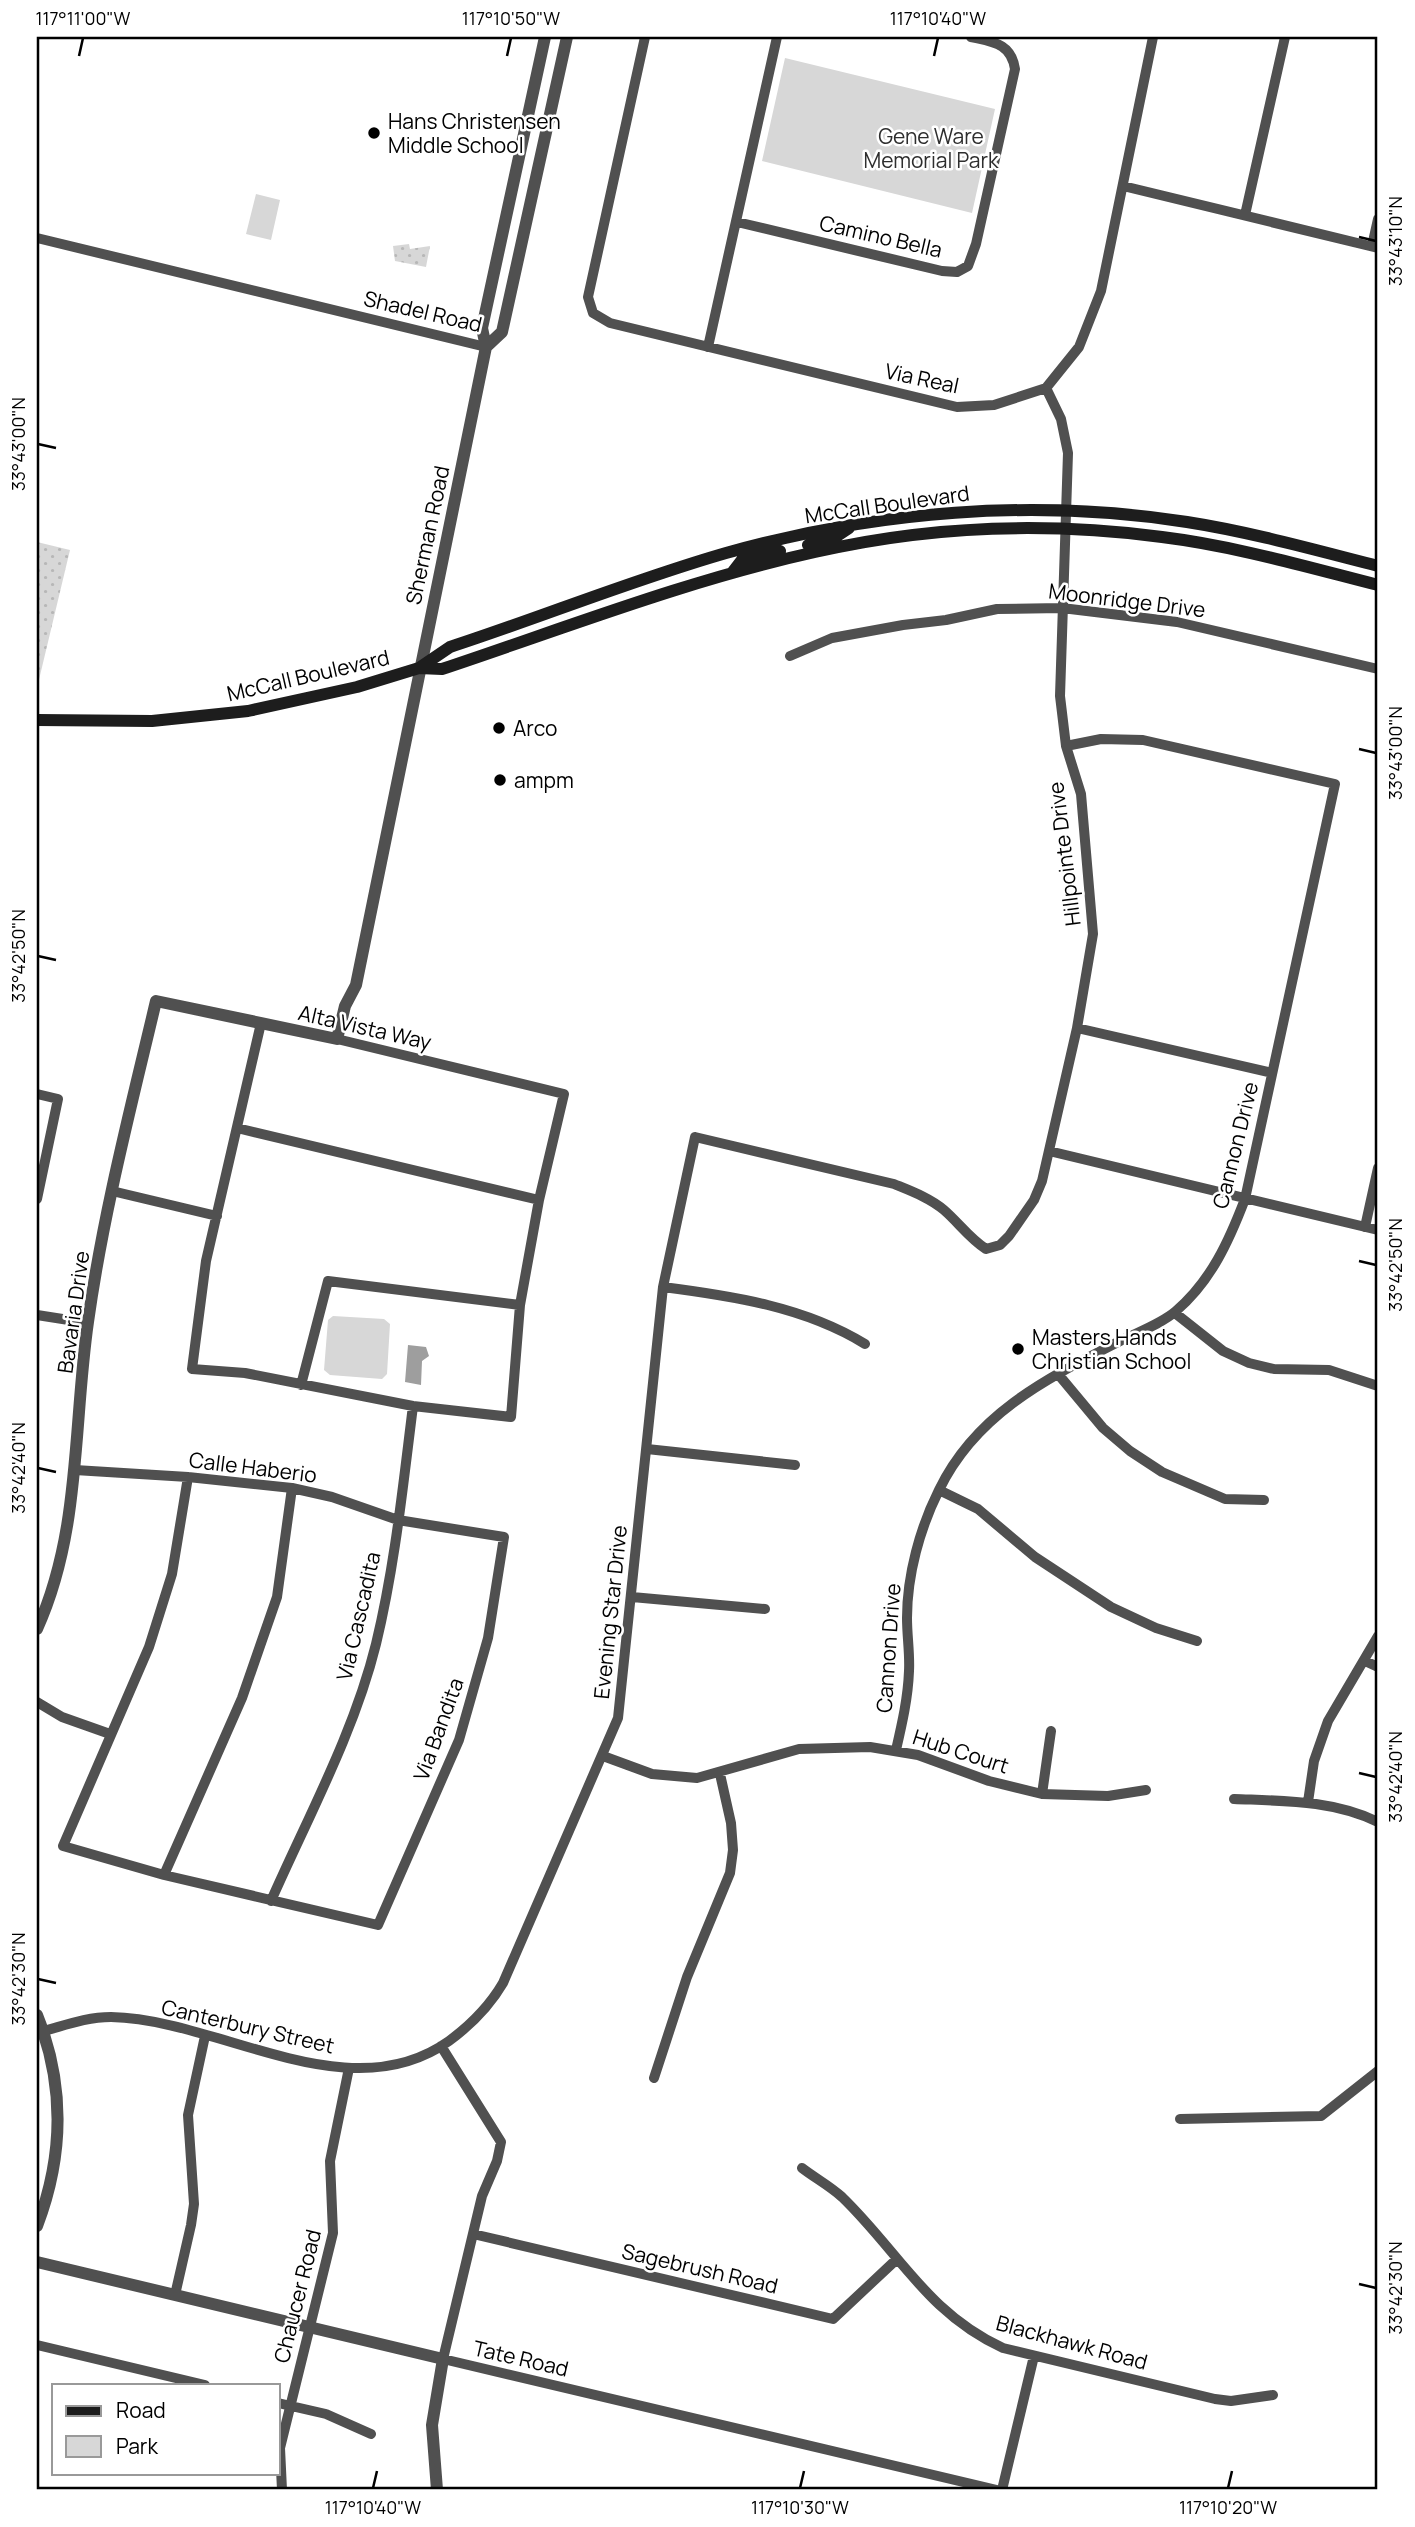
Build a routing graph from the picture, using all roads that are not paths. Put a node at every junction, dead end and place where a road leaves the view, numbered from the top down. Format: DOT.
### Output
graph roads {
  1 [pos="545,37"];
  2 [pos="567,37"];
  3 [pos="645,37"];
  4 [pos="777,37"];
  5 [pos="971,37"];
  6 [pos="1153,37"];
  7 [pos="1285,37"];
  8 [pos="1123,186"];
  9 [pos="1245,215"];
  10 [pos="1378,219"];
  11 [pos="737,222"];
  12 [pos="37,238"];
  13 [pos="1375,247"];
  14 [pos="486,347"];
  15 [pos="708,347"];
  16 [pos="1046,388"];
  17 [pos="1066,511"];
  18 [pos="857,524"];
  19 [pos="1066,529"];
  20 [pos="1378,565"];
  21 [pos="731,573"];
  22 [pos="1378,585"];
  23 [pos="1062,608"];
  24 [pos="790,656"];
  25 [pos="419,668"];
  26 [pos="1378,669"];
  27 [pos="37,720"];
  28 [pos="1066,746"];
  29 [pos="156,1001"];
  30 [pos="261,1023"];
  31 [pos="1077,1028"];
  32 [pos="337,1039"];
  33 [pos="1272,1073"];
  34 [pos="37,1094"];
  35 [pos="237,1129"];
  36 [pos="1049,1152"];
  37 [pos="1378,1168"];
  38 [pos="112,1191"];
  39 [pos="37,1199"];
  40 [pos="1245,1199"];
  41 [pos="539,1200"];
  42 [pos="217,1216"];
  43 [pos="1365,1227"];
  44 [pos="1378,1230"];
  45 [pos="986,1249"];
  46 [pos="663,1287"];
  47 [pos="520,1305"];
  48 [pos="1175,1313"];
  49 [pos="37,1315"];
  50 [pos="88,1323"];
  51 [pos="865,1344"];
  52 [pos="1058,1374"];
  53 [pos="301,1385"];
  54 [pos="1378,1386"];
  55 [pos="413,1406"];
  56 [pos="647,1449"];
  57 [pos="795,1465"];
  58 [pos="75,1470"];
  59 [pos="188,1477"];
  60 [pos="292,1489"];
  61 [pos="939,1490"];
  62 [pos="1264,1500"];
  63 [pos="398,1520"];
  64 [pos="504,1537"];
  65 [pos="632,1597"];
  66 [pos="765,1609"];
  67 [pos="37,1629"];
  68 [pos="1378,1636"];
  69 [pos="1197,1641"];
  70 [pos="1365,1661"];
  71 [pos="1378,1667"];
  72 [pos="37,1702"];
  73 [pos="1051,1731"];
  74 [pos="110,1734"];
  75 [pos="896,1750"];
  76 [pos="603,1756"];
  77 [pos="720,1774"];
  78 [pos="1146,1790"];
  79 [pos="1042,1794"];
  80 [pos="1234,1799"];
  81 [pos="1308,1802"];
  82 [pos="1378,1822"];
  83 [pos="164,1875"];
  84 [pos="271,1901"];
  85 [pos="37,2014"];
  86 [pos="44,2031"];
  87 [pos="205,2036"];
  88 [pos="441,2046"];
  89 [pos="349,2068"];
  90 [pos="1378,2071"];
  91 [pos="654,2078"];
  92 [pos="1180,2119"];
  93 [pos="803,2168"];
  94 [pos="37,2226"];
  95 [pos="473,2234"];
  96 [pos="897,2259"];
  97 [pos="37,2262"];
  98 [pos="175,2295"];
  99 [pos="309,2327"];
  100 [pos="37,2345"];
  101 [pos="1034,2356"];
  102 [pos="443,2359"];
  103 [pos="156,2374"];
  104 [pos="153,2384"];
  105 [pos="201,2384"];
  106 [pos="1273,2395"];
  107 [pos="280,2404"];
  108 [pos="290,2406"];
  109 [pos="371,2434"];
  110 [pos="282,2490"];
  111 [pos="437,2490"];
  112 [pos="996,2490"];
  113 [pos="1002,2490"];
  1 -- 14 [label="street, Sherman Road"];
  2 -- 14 [label="street, Shadel Road"];
  3 -- 15 [label="street, Via Real"];
  4 -- 11 [label="street"];
  5 -- 11 [label="street, Camino Bella"];
  6 -- 8 [label="street"];
  7 -- 9 [label="street"];
  8 -- 9 [label="street"];
  8 -- 16 [label="street"];
  9 -- 13 [label="street"];
  10 -- 13 [label="street"];
  11 -- 15 [label="street"];
  12 -- 14 [label="street, Shadel Road"];
  14 -- 25 [label="street, Sherman Road"];
  15 -- 16 [label="street, Via Real"];
  16 -- 17 [label="street, Hillpointe Drive"];
  17 -- 18 [label="main road, McCall Boulevard"];
  17 -- 19 [label="street, Hillpointe Drive"];
  17 -- 20 [label="main road, McCall Boulevard"];
  18 -- 21 [label="main road"];
  18 -- 25 [label="main road, McCall Boulevard"];
  19 -- 21 [label="main road, McCall Boulevard"];
  19 -- 22 [label="main road, McCall Boulevard"];
  19 -- 23 [label="street, Hillpointe Drive"];
  21 -- 25 [label="main road, McCall Boulevard"];
  23 -- 24 [label="street, Moonridge Drive"];
  23 -- 26 [label="street, Moonridge Drive"];
  23 -- 28 [label="street, Hillpointe Drive"];
  25 -- 27 [label="main road, McCall Boulevard"];
  25 -- 32 [label="street, Sherman Road"];
  28 -- 31 [label="street, Hillpointe Drive"];
  28 -- 33 [label="street, Cannon Drive"];
  29 -- 30 [label="street, Alta Vista Way"];
  29 -- 38 [label="street, Bavaria Drive"];
  30 -- 32 [label="street, Alta Vista Way"];
  30 -- 35 [label="street"];
  31 -- 33 [label="street"];
  31 -- 36 [label="street, Hillpointe Drive"];
  32 -- 41 [label="street, Alta Vista Way"];
  33 -- 40 [label="street, Cannon Drive"];
  34 -- 39 [label="street"];
  35 -- 41 [label="street"];
  35 -- 42 [label="street"];
  36 -- 40 [label="street"];
  36 -- 45 [label="street, Hillpointe Drive"];
  37 -- 43 [label="street"];
  38 -- 42 [label="street"];
  38 -- 50 [label="street, Bavaria Drive"];
  40 -- 43 [label="street"];
  40 -- 48 [label="street, Cannon Drive"];
  41 -- 47 [label="street"];
  42 -- 53 [label="street"];
  43 -- 44 [label="street"];
  45 -- 46 [label="street, Evening Star Drive"];
  46 -- 51 [label="street"];
  46 -- 56 [label="street, Evening Star Drive"];
  47 -- 53 [label="street"];
  47 -- 55 [label="street"];
  48 -- 52 [label="street, Cannon Drive"];
  48 -- 54 [label="street"];
  49 -- 50 [label="street"];
  50 -- 58 [label="street, Bavaria Drive"];
  52 -- 61 [label="street, Cannon Drive"];
  52 -- 62 [label="street"];
  53 -- 55 [label="street"];
  55 -- 63 [label="street, Via Cascadita"];
  56 -- 57 [label="street"];
  56 -- 65 [label="street, Evening Star Drive"];
  58 -- 59 [label="street, Calle Haberio"];
  58 -- 67 [label="street, Bavaria Drive"];
  59 -- 60 [label="street, Calle Haberio"];
  59 -- 74 [label="street"];
  60 -- 63 [label="street, Calle Haberio"];
  60 -- 83 [label="street"];
  61 -- 69 [label="street"];
  61 -- 75 [label="street, Cannon Drive"];
  63 -- 64 [label="street, Calle Haberio"];
  63 -- 84 [label="street, Via Cascadita"];
  64 -- 84 [label="street, Via Bandita"];
  65 -- 66 [label="street"];
  65 -- 76 [label="street, Evening Star Drive"];
  68 -- 70 [label="street"];
  70 -- 71 [label="street"];
  70 -- 81 [label="street"];
  72 -- 74 [label="street"];
  73 -- 79 [label="street"];
  74 -- 83 [label="street"];
  75 -- 77 [label="street, Hub Court"];
  75 -- 79 [label="street, Hub Court"];
  76 -- 77 [label="street, Hub Court"];
  76 -- 88 [label="street, Evening Star Drive"];
  77 -- 91 [label="street"];
  78 -- 79 [label="street, Hub Court"];
  80 -- 81 [label="street"];
  81 -- 82 [label="street"];
  83 -- 84 [label="street"];
  85 -- 86 [label="street"];
  86 -- 87 [label="street, Canterbury Street"];
  86 -- 94 [label="street"];
  87 -- 89 [label="street, Canterbury Street"];
  87 -- 98 [label="street"];
  88 -- 89 [label="street, Canterbury Street"];
  88 -- 95 [label="street"];
  89 -- 99 [label="street, Chaucer Road"];
  90 -- 92 [label="street"];
  93 -- 96 [label="street, Blackhawk Road"];
  95 -- 96 [label="street, Sagebrush Road"];
  95 -- 102 [label="street"];
  96 -- 101 [label="street, Blackhawk Road"];
  97 -- 98 [label="street, Tate Road"];
  98 -- 99 [label="street, Tate Road"];
  99 -- 102 [label="street, Tate Road"];
  99 -- 108 [label="street, Chaucer Road"];
  100 -- 103 [label="street"];
  101 -- 106 [label="street, Blackhawk Road"];
  101 -- 113 [label="street"];
  102 -- 111 [label="street"];
  102 -- 112 [label="street, Tate Road"];
  103 -- 104 [label="street"];
  103 -- 105 [label="street"];
  107 -- 108 [label="street"];
  108 -- 109 [label="street"];
  108 -- 110 [label="street, Chaucer Road"];
}
